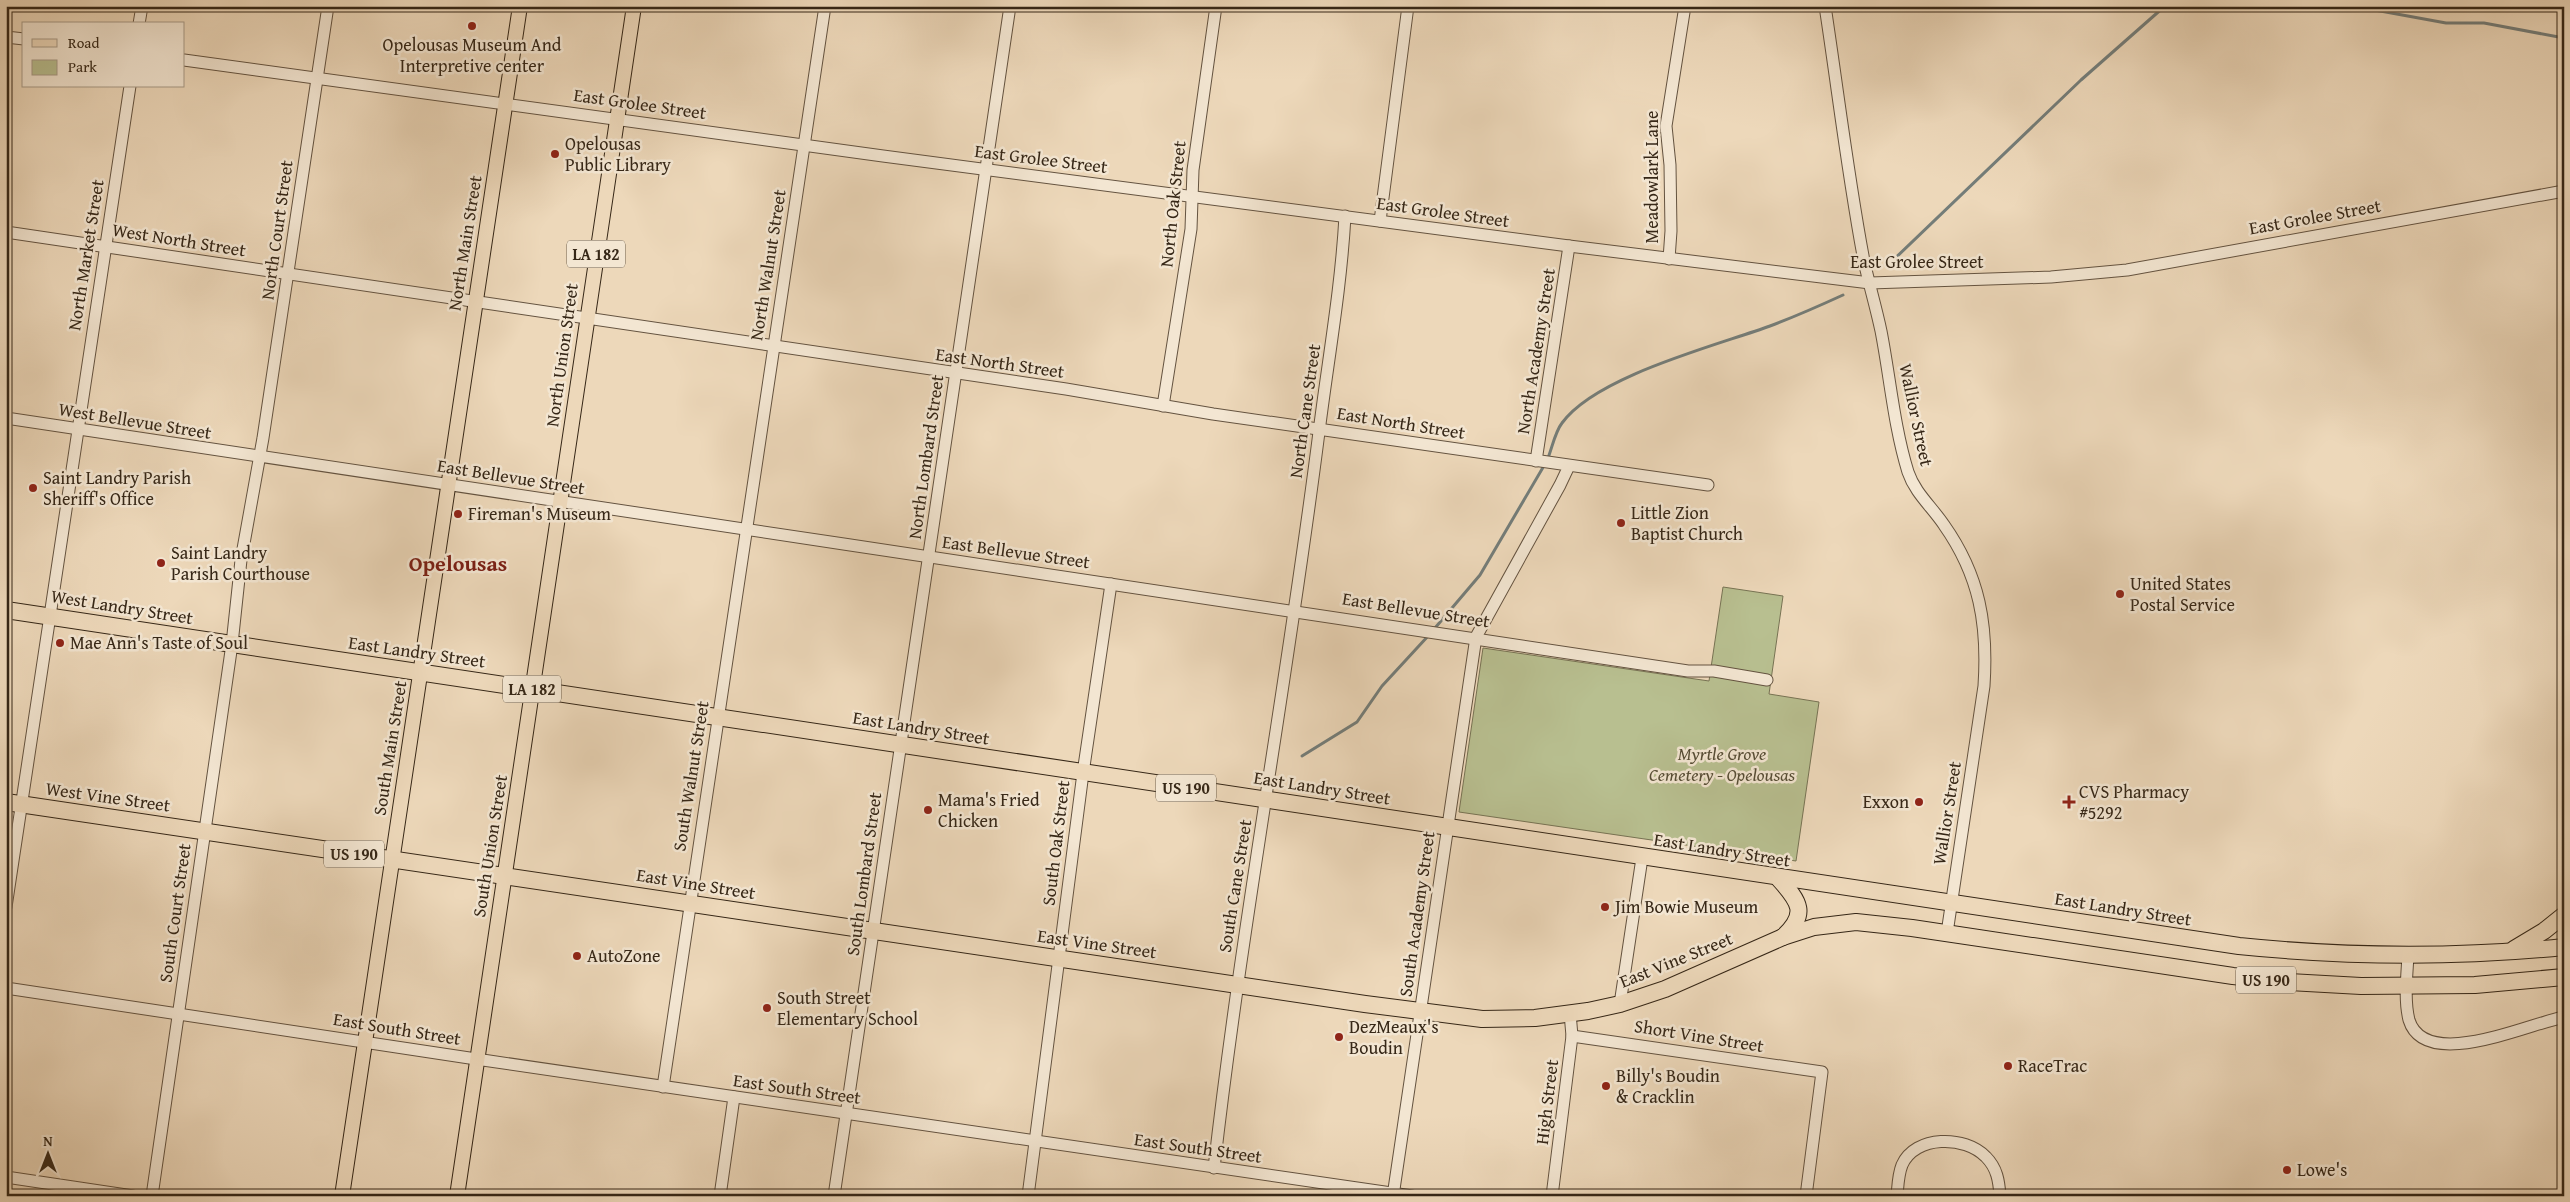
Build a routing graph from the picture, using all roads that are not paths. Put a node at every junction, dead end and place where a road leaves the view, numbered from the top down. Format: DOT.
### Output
graph roads {
  1 [pos="142,6"];
  2 [pos="328,6"];
  3 [pos="520,6"];
  4 [pos="634,6"];
  5 [pos="825,6"];
  6 [pos="1010,6"];
  7 [pos="1216,6"];
  8 [pos="1408,6"];
  9 [pos="1685,6"];
  10 [pos="1825,6"];
  11 [pos="139,22"];
  12 [pos="6,37"];
  13 [pos="22,40"];
  14 [pos="185,60"];
  15 [pos="316,79"];
  16 [pos="130,88"];
  17 [pos="505,104"];
  18 [pos="616,118"];
  19 [pos="805,144"];
  20 [pos="986,170"];
  21 [pos="2564,191"];
  22 [pos="1193,196"];
  23 [pos="1345,216"];
  24 [pos="1380,221"];
  25 [pos="6,232"];
  26 [pos="106,246"];
  27 [pos="1569,246"];
  28 [pos="1669,258"];
  29 [pos="288,273"];
  30 [pos="1870,283"];
  31 [pos="476,301"];
  32 [pos="586,319"];
  33 [pos="774,347"];
  34 [pos="956,374"];
  35 [pos="1163,406"];
  36 [pos="6,418"];
  37 [pos="1320,429"];
  38 [pos="77,430"];
  39 [pos="259,458"];
  40 [pos="1543,462"];
  41 [pos="1569,466"];
  42 [pos="447,484"];
  43 [pos="1708,485"];
  44 [pos="559,502"];
  45 [pos="746,530"];
  46 [pos="929,557"];
  47 [pos="1111,584"];
  48 [pos="6,610"];
  49 [pos="1295,610"];
  50 [pos="51,615"];
  51 [pos="1476,637"];
  52 [pos="232,644"];
  53 [pos="420,673"];
  54 [pos="1767,680"];
  55 [pos="532,688"];
  56 [pos="718,717"];
  57 [pos="901,745"];
  58 [pos="1083,773"];
  59 [pos="1266,800"];
  60 [pos="14,803"];
  61 [pos="1447,827"];
  62 [pos="204,832"];
  63 [pos="1642,858"];
  64 [pos="392,859"];
  65 [pos="505,875"];
  66 [pos="1779,879"];
  67 [pos="690,903"];
  68 [pos="1952,903"];
  69 [pos="6,907"];
  70 [pos="2564,915"];
  71 [pos="874,931"];
  72 [pos="1947,933"];
  73 [pos="1783,937"];
  74 [pos="2564,947"];
  75 [pos="2510,951"];
  76 [pos="2408,955"];
  77 [pos="1059,958"];
  78 [pos="2564,977"];
  79 [pos="1238,985"];
  80 [pos="2407,986"];
  81 [pos="6,988"];
  82 [pos="1620,1004"];
  83 [pos="1420,1012"];
  84 [pos="1570,1013"];
  85 [pos="178,1014"];
  86 [pos="2564,1017"];
  87 [pos="1572,1036"];
  88 [pos="365,1042"];
  89 [pos="476,1060"];
  90 [pos="663,1086"];
  91 [pos="734,1098"];
  92 [pos="847,1114"];
  93 [pos="1035,1141"];
  94 [pos="1214,1168"];
  95 [pos="6,1176"];
  96 [pos="1393,1194"];
  97 [pos="133,1196"];
  98 [pos="152,1196"];
  99 [pos="342,1196"];
  100 [pos="457,1196"];
  101 [pos="720,1196"];
  102 [pos="834,1196"];
  103 [pos="1028,1196"];
  104 [pos="1412,1196"];
  105 [pos="1552,1196"];
  106 [pos="1806,1196"];
  107 [pos="1897,1196"];
  108 [pos="2000,1196"];
  1 -- 11 [label="street"];
  2 -- 15 [label="street, North Court Street"];
  3 -- 17 [label="main road, North Main Street"];
  4 -- 18 [label="main road, North Union Street / LA 182"];
  5 -- 19 [label="street, North Walnut Street"];
  6 -- 20 [label="street, North Lombard Street"];
  7 -- 22 [label="street, North Oak Street"];
  8 -- 24 [label="street"];
  9 -- 28 [label="street, Meadowlark Lane"];
  10 -- 30 [label="street, Wallior Street"];
  12 -- 13 [label="street"];
  14 -- 15 [label="street, East Grolee Street"];
  15 -- 17 [label="street, East Grolee Street"];
  15 -- 29 [label="street, North Court Street"];
  16 -- 26 [label="street, North Market Street"];
  17 -- 18 [label="street, East Grolee Street"];
  17 -- 31 [label="main road, North Main Street"];
  18 -- 19 [label="street, East Grolee Street"];
  18 -- 32 [label="main road, North Union Street / LA 182"];
  19 -- 20 [label="street, East Grolee Street"];
  19 -- 33 [label="street, North Walnut Street"];
  20 -- 22 [label="street, East Grolee Street"];
  20 -- 34 [label="street, North Lombard Street"];
  21 -- 30 [label="street, East Grolee Street"];
  22 -- 23 [label="street, East Grolee Street"];
  22 -- 35 [label="street, North Oak Street"];
  23 -- 24 [label="street, East Grolee Street"];
  23 -- 37 [label="street, North Cane Street"];
  24 -- 27 [label="street, East Grolee Street"];
  25 -- 26 [label="street, West North Street"];
  26 -- 29 [label="street, West North Street"];
  26 -- 38 [label="street, North Market Street"];
  27 -- 28 [label="street, East Grolee Street"];
  27 -- 40 [label="street, North Academy Street"];
  28 -- 30 [label="street, East Grolee Street"];
  29 -- 31 [label="street, East North Street"];
  29 -- 39 [label="street, North Court Street"];
  30 -- 68 [label="street, Wallior Street"];
  31 -- 32 [label="street, East North Street"];
  31 -- 42 [label="main road, North Main Street"];
  32 -- 33 [label="street, East North Street"];
  32 -- 44 [label="main road, North Union Street / LA 182"];
  33 -- 34 [label="street, East North Street"];
  33 -- 45 [label="street, North Walnut Street"];
  34 -- 35 [label="street, East North Street"];
  34 -- 46 [label="street, North Lombard Street"];
  35 -- 37 [label="street, East North Street"];
  36 -- 38 [label="street, West Bellevue Street"];
  37 -- 40 [label="street, East North Street"];
  37 -- 49 [label="street, North Cane Street"];
  38 -- 39 [label="street, West Bellevue Street"];
  38 -- 50 [label="street, North Market Street"];
  39 -- 42 [label="street, East Bellevue Street"];
  39 -- 52 [label="street, South Court Street"];
  40 -- 41 [label="street, East North Street"];
  41 -- 43 [label="street, East North Street"];
  41 -- 51 [label="street"];
  42 -- 44 [label="street, East Bellevue Street"];
  42 -- 53 [label="main road, South Main Street"];
  44 -- 45 [label="street, East Bellevue Street"];
  44 -- 55 [label="main road, South Union Street / LA 182"];
  45 -- 46 [label="street, East Bellevue Street"];
  45 -- 56 [label="street, South Walnut Street"];
  46 -- 47 [label="street, East Bellevue Street"];
  46 -- 57 [label="street, South Lombard Street"];
  47 -- 49 [label="street, East Bellevue Street"];
  47 -- 58 [label="street, South Oak Street"];
  48 -- 50 [label="highway, West Landry Street / US 190"];
  49 -- 51 [label="street, East Bellevue Street"];
  49 -- 59 [label="street, South Cane Street"];
  50 -- 52 [label="highway, West Landry Street / US 190"];
  50 -- 60 [label="street, North Market Street"];
  51 -- 54 [label="street, East Bellevue Street"];
  51 -- 61 [label="street, South Academy Street"];
  52 -- 53 [label="highway, East Landry Street / US 190"];
  52 -- 62 [label="street, South Court Street"];
  53 -- 55 [label="highway, East Landry Street / US 190"];
  53 -- 64 [label="main road, South Main Street"];
  55 -- 56 [label="highway, East Landry Street / US 190"];
  55 -- 65 [label="main road, South Union Street / LA 182"];
  56 -- 57 [label="highway, East Landry Street / US 190"];
  56 -- 67 [label="street, South Walnut Street"];
  57 -- 58 [label="highway, East Landry Street / US 190"];
  57 -- 71 [label="street, South Lombard Street"];
  58 -- 59 [label="highway, East Landry Street / US 190"];
  58 -- 77 [label="street, South Oak Street"];
  59 -- 61 [label="highway, East Landry Street / US 190"];
  59 -- 79 [label="street, South Cane Street"];
  60 -- 62 [label="highway, West Vine Street / US 190"];
  60 -- 69 [label="street, North Market Street"];
  61 -- 63 [label="highway, East Landry Street / US 190"];
  61 -- 83 [label="street, South Academy Street"];
  62 -- 64 [label="highway, East Vine Street / US 190"];
  62 -- 85 [label="street, South Court Street"];
  63 -- 66 [label="highway, East Landry Street / US 190"];
  63 -- 82 [label="street"];
  64 -- 65 [label="highway, East Vine Street / US 190"];
  64 -- 88 [label="main road, South Main Street"];
  65 -- 67 [label="highway, East Vine Street / US 190"];
  65 -- 89 [label="main road, South Union Street / LA 182"];
  66 -- 68 [label="highway, East Landry Street / US 190"];
  66 -- 73 [label="highway"];
  67 -- 71 [label="highway, East Vine Street / US 190"];
  67 -- 90 [label="street, South Walnut Street"];
  68 -- 72 [label="street, Wallior Street"];
  68 -- 76 [label="highway, East Landry Street / US 190"];
  70 -- 75 [label="highway"];
  71 -- 77 [label="highway, East Vine Street / US 190"];
  71 -- 92 [label="street, South Lombard Street"];
  72 -- 73 [label="highway, East Vine Street / US 190"];
  72 -- 80 [label="highway, East Vine Street / US 190"];
  73 -- 82 [label="highway, East Vine Street / US 190"];
  74 -- 75 [label="highway, US 190"];
  75 -- 76 [label="highway, US 190"];
  76 -- 80 [label="street"];
  77 -- 79 [label="highway, East Vine Street / US 190"];
  77 -- 93 [label="street, South Oak Street"];
  78 -- 80 [label="highway, US 190"];
  79 -- 83 [label="highway, East Vine Street / US 190"];
  79 -- 94 [label="street, South Cane Street"];
  80 -- 86 [label="street"];
  81 -- 85 [label="street, East South Street"];
  82 -- 84 [label="highway, East Vine Street / US 190"];
  83 -- 84 [label="highway, East Vine Street / US 190"];
  83 -- 96 [label="street, South Academy Street"];
  84 -- 87 [label="street, High Street"];
  85 -- 88 [label="street, East South Street"];
  85 -- 98 [label="street, South Court Street"];
  87 -- 105 [label="street, High Street"];
  87 -- 106 [label="street, Short Vine Street"];
  88 -- 89 [label="street, East South Street"];
  88 -- 99 [label="main road, South Main Street"];
  89 -- 90 [label="street, East South Street"];
  89 -- 100 [label="main road, South Union Street / LA 182"];
  90 -- 91 [label="street, East South Street"];
  91 -- 92 [label="street, East South Street"];
  91 -- 101 [label="street"];
  92 -- 93 [label="street, East South Street"];
  92 -- 102 [label="street, South Lombard Street"];
  93 -- 94 [label="street, East South Street"];
  93 -- 103 [label="street, South Oak Street"];
  94 -- 96 [label="street, East South Street"];
  95 -- 97 [label="street"];
  96 -- 104 [label="street, East South Street"];
  107 -- 108 [label="street"];
}
